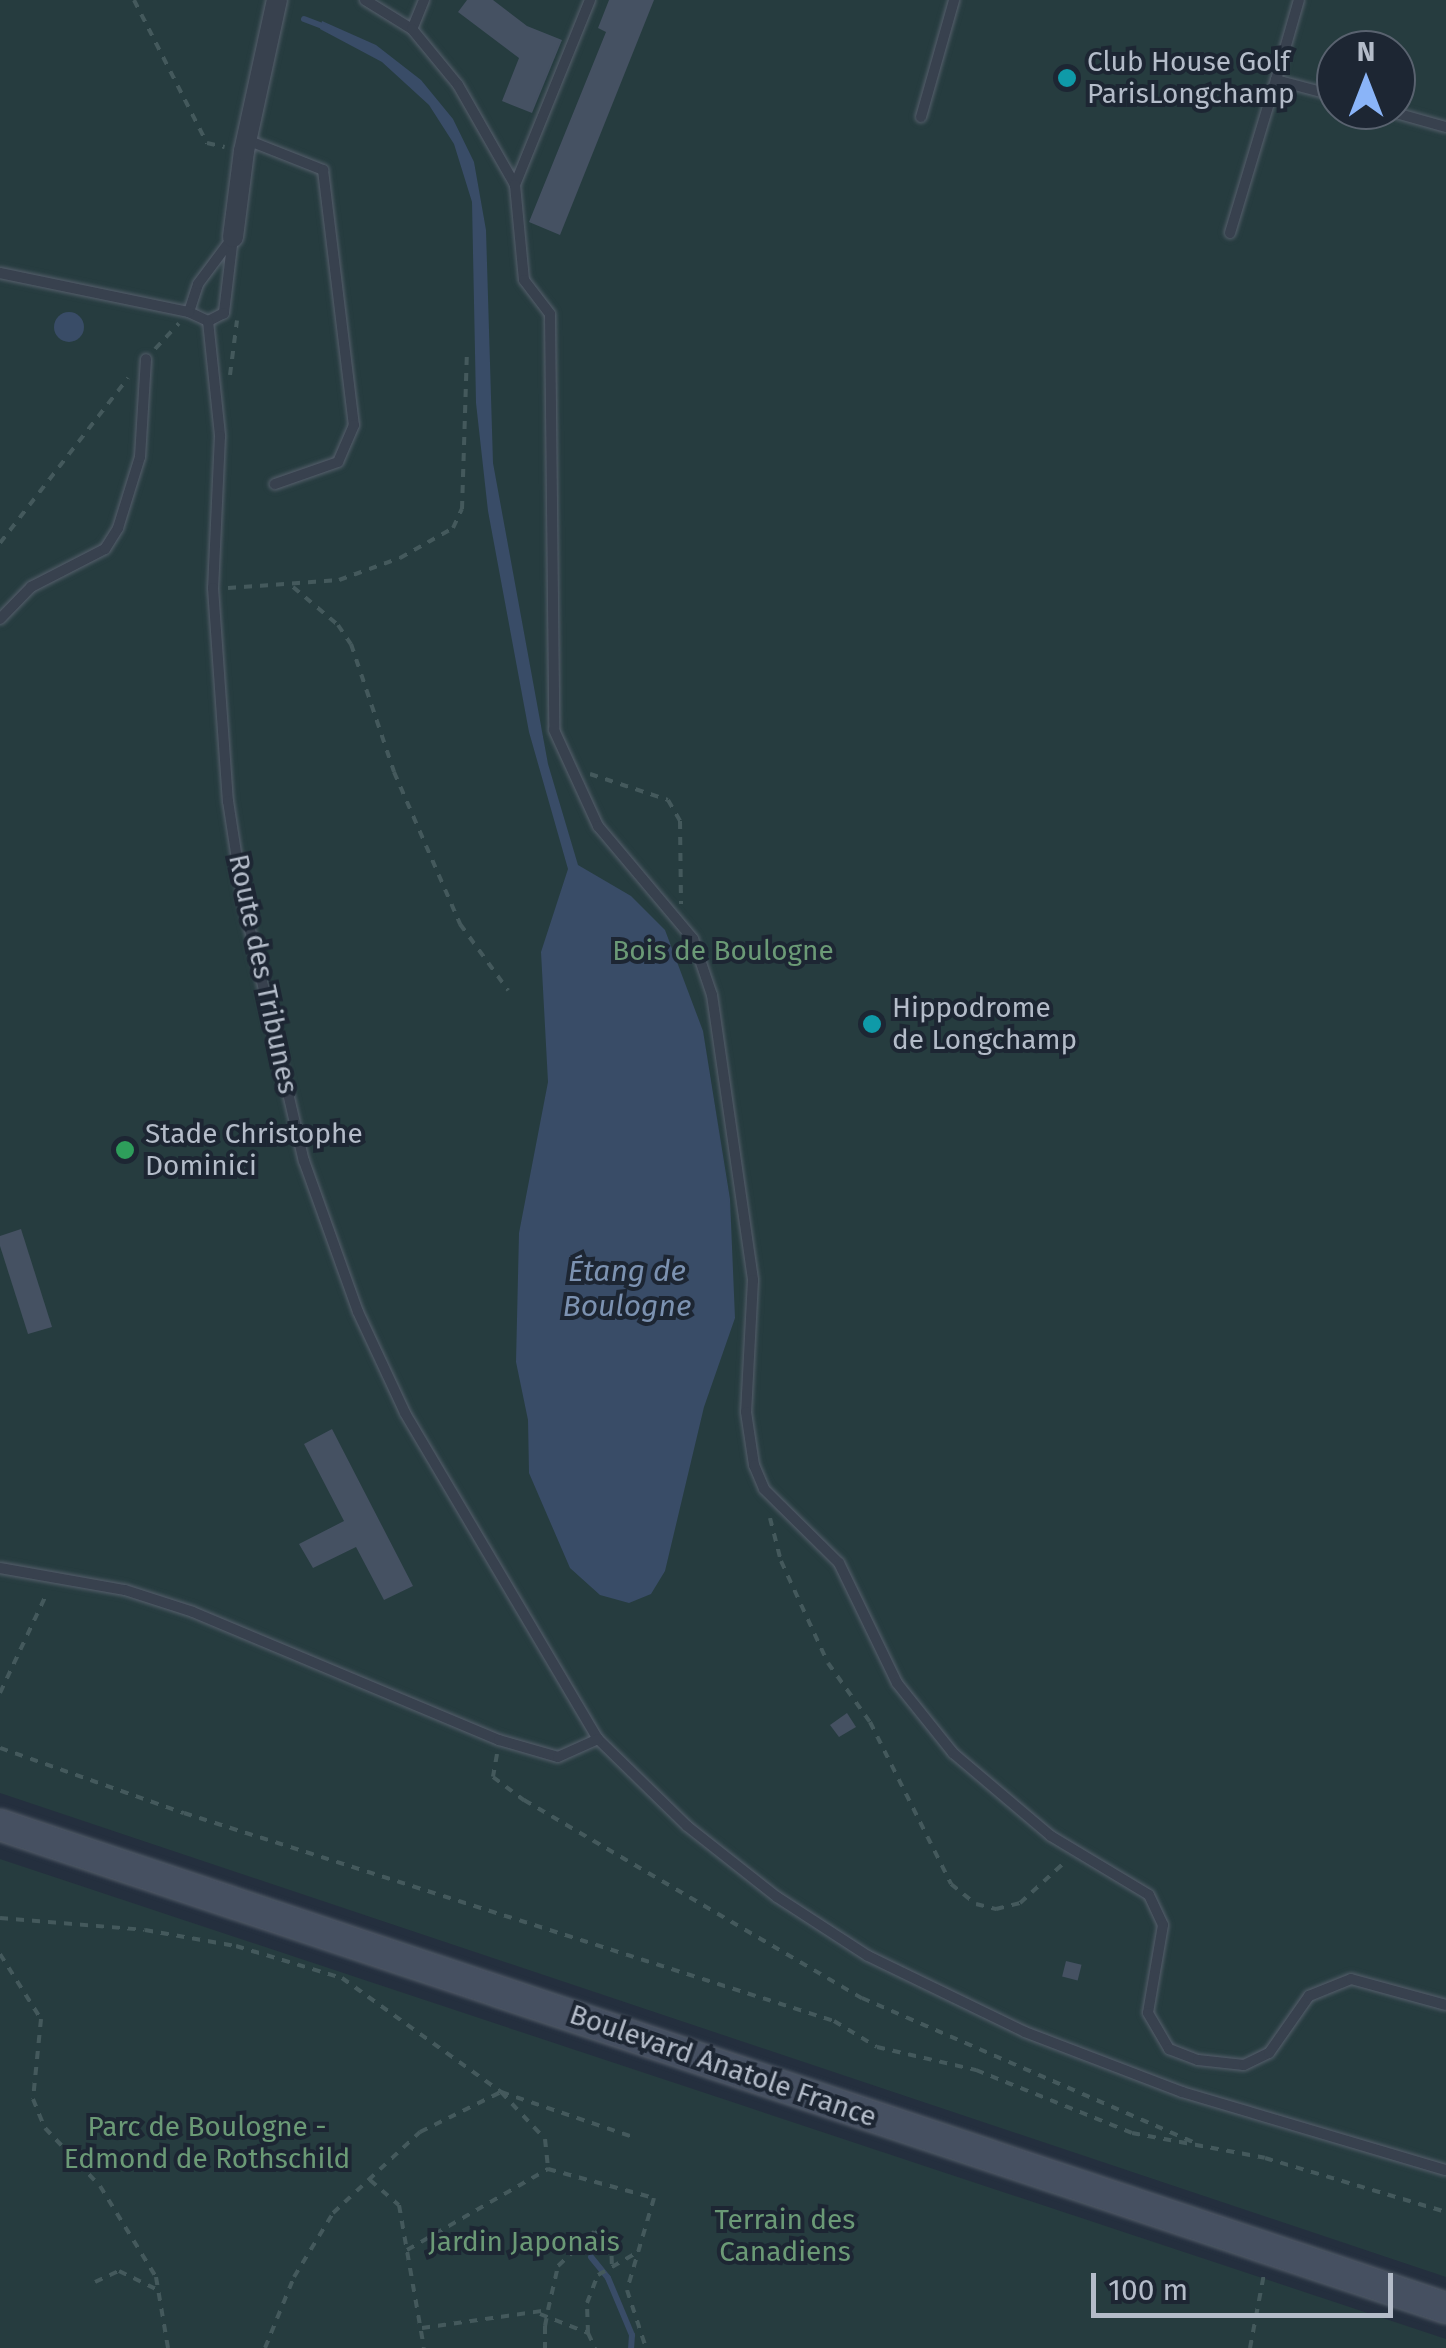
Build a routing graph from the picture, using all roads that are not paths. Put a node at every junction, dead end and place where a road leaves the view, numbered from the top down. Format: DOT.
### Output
graph roads {
  1 [pos="278,0"];
  2 [pos="424,0"];
  3 [pos="590,0"];
  4 [pos="954,0"];
  5 [pos="1299,0"];
  6 [pos="367,1"];
  7 [pos="412,30"];
  8 [pos="1276,80"];
  9 [pos="1316,91"];
  10 [pos="921,117"];
  11 [pos="1416,118"];
  12 [pos="1446,127"];
  13 [pos="245,146"];
  14 [pos="515,184"];
  15 [pos="1230,233"];
  16 [pos="240,237"];
  17 [pos="0,273"];
  18 [pos="189,312"];
  19 [pos="208,321"];
  20 [pos="146,360"];
  21 [pos="275,484"];
  22 [pos="0,619"];
  23 [pos="0,1568"];
  24 [pos="598,1740"];
  25 [pos="0,1825"];
  26 [pos="1446,2005"];
  27 [pos="1446,2170"];
  28 [pos="1446,2308"];
  1 -- 13 [label="street"];
  2 -- 7 [label="lane"];
  3 -- 14 [label="lane"];
  4 -- 10 [label="lane"];
  5 -- 8 [label="lane"];
  6 -- 7 [label="lane"];
  7 -- 14 [label="lane"];
  8 -- 9 [label="lane"];
  8 -- 15 [label="lane"];
  11 -- 12 [label="lane"];
  13 -- 16 [label="street"];
  13 -- 21 [label="lane"];
  14 -- 26 [label="lane"];
  16 -- 18 [label="lane"];
  16 -- 19 [label="lane"];
  17 -- 18 [label="lane"];
  18 -- 19 [label="lane"];
  19 -- 24 [label="lane, Route des Tribunes"];
  20 -- 22 [label="lane"];
  23 -- 24 [label="lane"];
  24 -- 27 [label="lane, Route des Tribunes"];
  25 -- 28 [label="main road, Boulevard Anatole France"];
}
